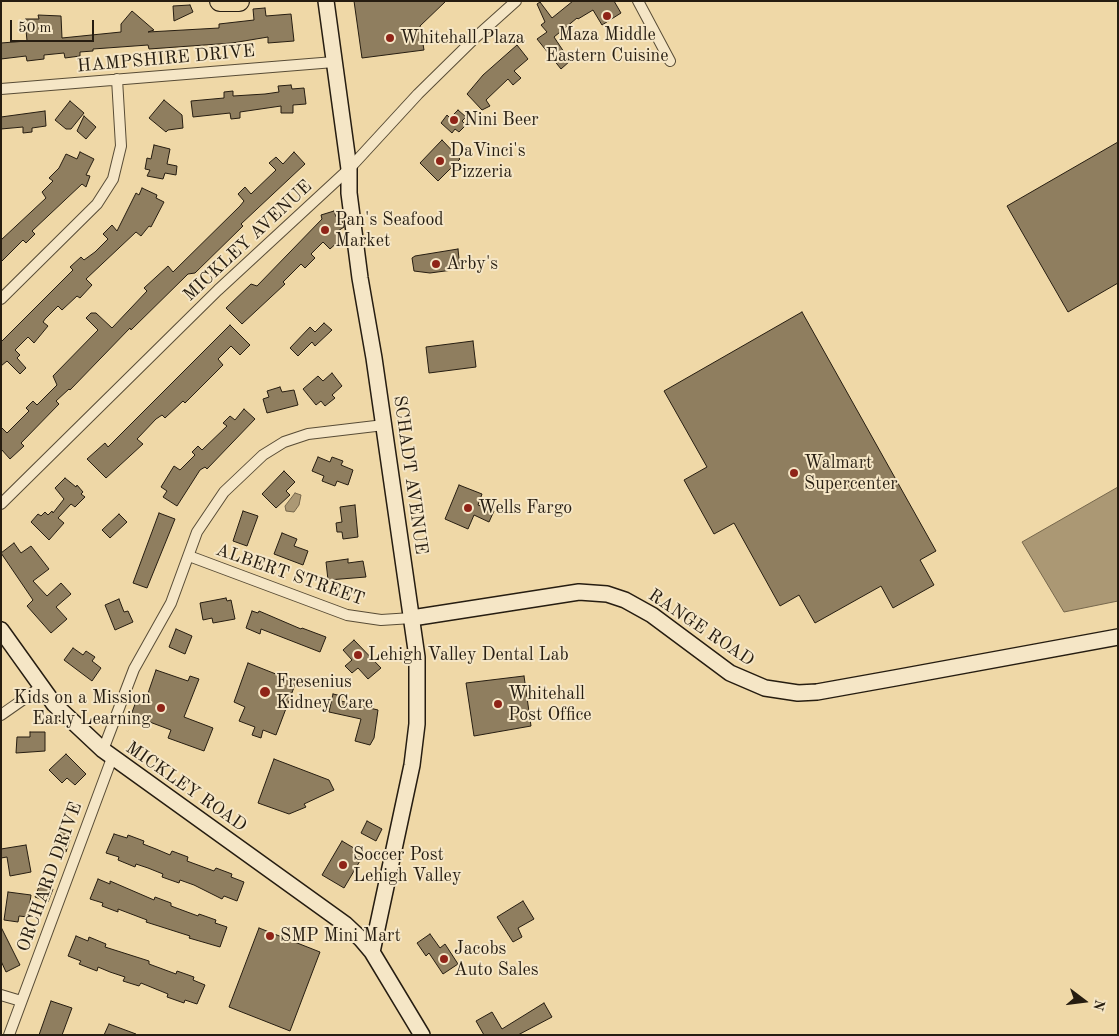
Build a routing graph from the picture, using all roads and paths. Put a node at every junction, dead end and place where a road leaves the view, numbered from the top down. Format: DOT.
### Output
graph roads {
  1 [pos="220,1"];
  2 [pos="239,1"];
  3 [pos="326,1"];
  4 [pos="516,1"];
  5 [pos="638,1"];
  6 [pos="670,61"];
  7 [pos="334,62"];
  8 [pos="117,79"];
  9 [pos="1,89"];
  10 [pos="349,169"];
  11 [pos="1,299"];
  12 [pos="384,425"];
  13 [pos="1,504"];
  14 [pos="189,556"];
  15 [pos="412,618"];
  16 [pos="1,630"];
  17 [pos="1118,637"];
  18 [pos="41,687"];
  19 [pos="1,715"];
  20 [pos="108,754"];
  21 [pos="372,952"];
  22 [pos="1,995"];
  23 [pos="21,1001"];
  24 [pos="9,1035"];
  25 [pos="422,1035"];
  1 -- 2 [label="highway"];
  3 -- 7 [label="street, SCHADT AVENUE"];
  4 -- 10 [label="street, MICKLEY AVENUE"];
  5 -- 6 [label="street"];
  7 -- 8 [label="street, HAMPSHIRE DRIVE"];
  7 -- 10 [label="street, SCHADT AVENUE"];
  8 -- 9 [label="street, HAMPSHIRE DRIVE"];
  8 -- 11 [label="street"];
  10 -- 12 [label="street, SCHADT AVENUE"];
  10 -- 13 [label="street, MICKLEY AVENUE"];
  12 -- 14 [label="street, ORCHARD DRIVE"];
  12 -- 15 [label="street, SCHADT AVENUE"];
  14 -- 15 [label="street, ALBERT STREET"];
  14 -- 20 [label="street, ORCHARD DRIVE"];
  15 -- 17 [label="street, RANGE ROAD"];
  15 -- 21 [label="street, SCHADT AVENUE"];
  16 -- 18 [label="street, MICKLEY ROAD"];
  18 -- 19 [label="street"];
  18 -- 20 [label="street, MICKLEY ROAD"];
  20 -- 21 [label="street, MICKLEY ROAD"];
  20 -- 23 [label="street, ORCHARD DRIVE"];
  21 -- 25 [label="street, MICKLEY ROAD"];
  22 -- 23 [label="street"];
  23 -- 24 [label="street, ORCHARD DRIVE"];
}
